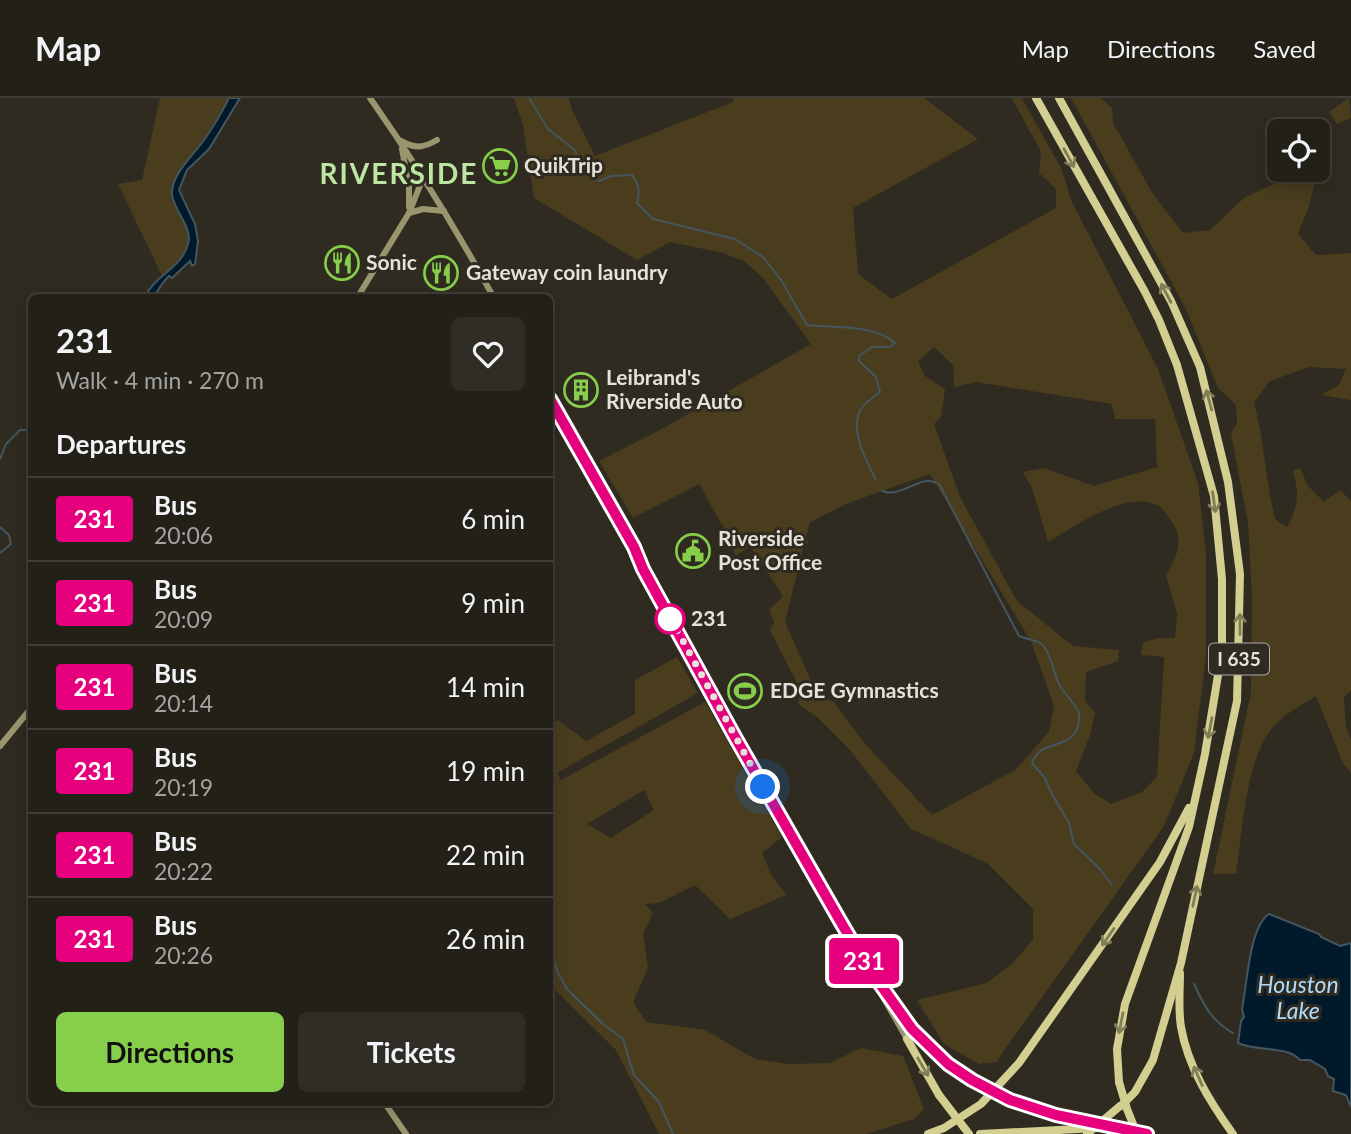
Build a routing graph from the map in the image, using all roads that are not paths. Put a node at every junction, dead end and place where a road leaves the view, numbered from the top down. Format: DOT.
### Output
graph roads {
  1 [pos="370,98"];
  2 [pos="1036,98"];
  3 [pos="1059,98"];
  4 [pos="400,140"];
  5 [pos="437,140"];
  6 [pos="423,178"];
  7 [pos="444,211"];
  8 [pos="409,213"];
  9 [pos="359,294"];
  10 [pos="492,294"];
  11 [pos="553,404"];
  12 [pos="28,712"];
  13 [pos="0,746"];
  14 [pos="1195,796"];
  15 [pos="863,960"];
  16 [pos="1181,963"];
  17 [pos="888,997"];
  18 [pos="907,1040"];
  19 [pos="387,1106"];
  20 [pos="1108,1127"];
  21 [pos="406,1134"];
  22 [pos="928,1134"];
  23 [pos="969,1134"];
  24 [pos="980,1134"];
  25 [pos="1087,1134"];
  26 [pos="1138,1134"];
  27 [pos="1147,1134"];
  28 [pos="1233,1134"];
  1 -- 4 [label="main road"];
  2 -- 14 [label="highway, I 635, one-way"];
  16 -- 3 [label="highway, I 635, one-way"];
  4 -- 5 [label="main road"];
  4 -- 6 [label="main road"];
  4 -- 8 [label="main road"];
  6 -- 7 [label="main road"];
  6 -- 8 [label="main road"];
  7 -- 8 [label="main road"];
  7 -- 10 [label="main road"];
  8 -- 9 [label="main road"];
  11 -- 15 [label="main road"];
  12 -- 13 [label="main road"];
  14 -- 22 [label="highway, one-way"];
  14 -- 26 [label="highway, one-way, bridge"];
  15 -- 17 [label="main road"];
  15 -- 18 [label="main road"];
  16 -- 25 [label="highway, bridge"];
  28 -- 16 [label="highway, one-way"];
  17 -- 20 [label="highway, bridge"];
  18 -- 23 [label="highway, one-way, bridge"];
  19 -- 21 [label="main road"];
  20 -- 24 [label="highway"];
  20 -- 27 [label="highway"];
}
